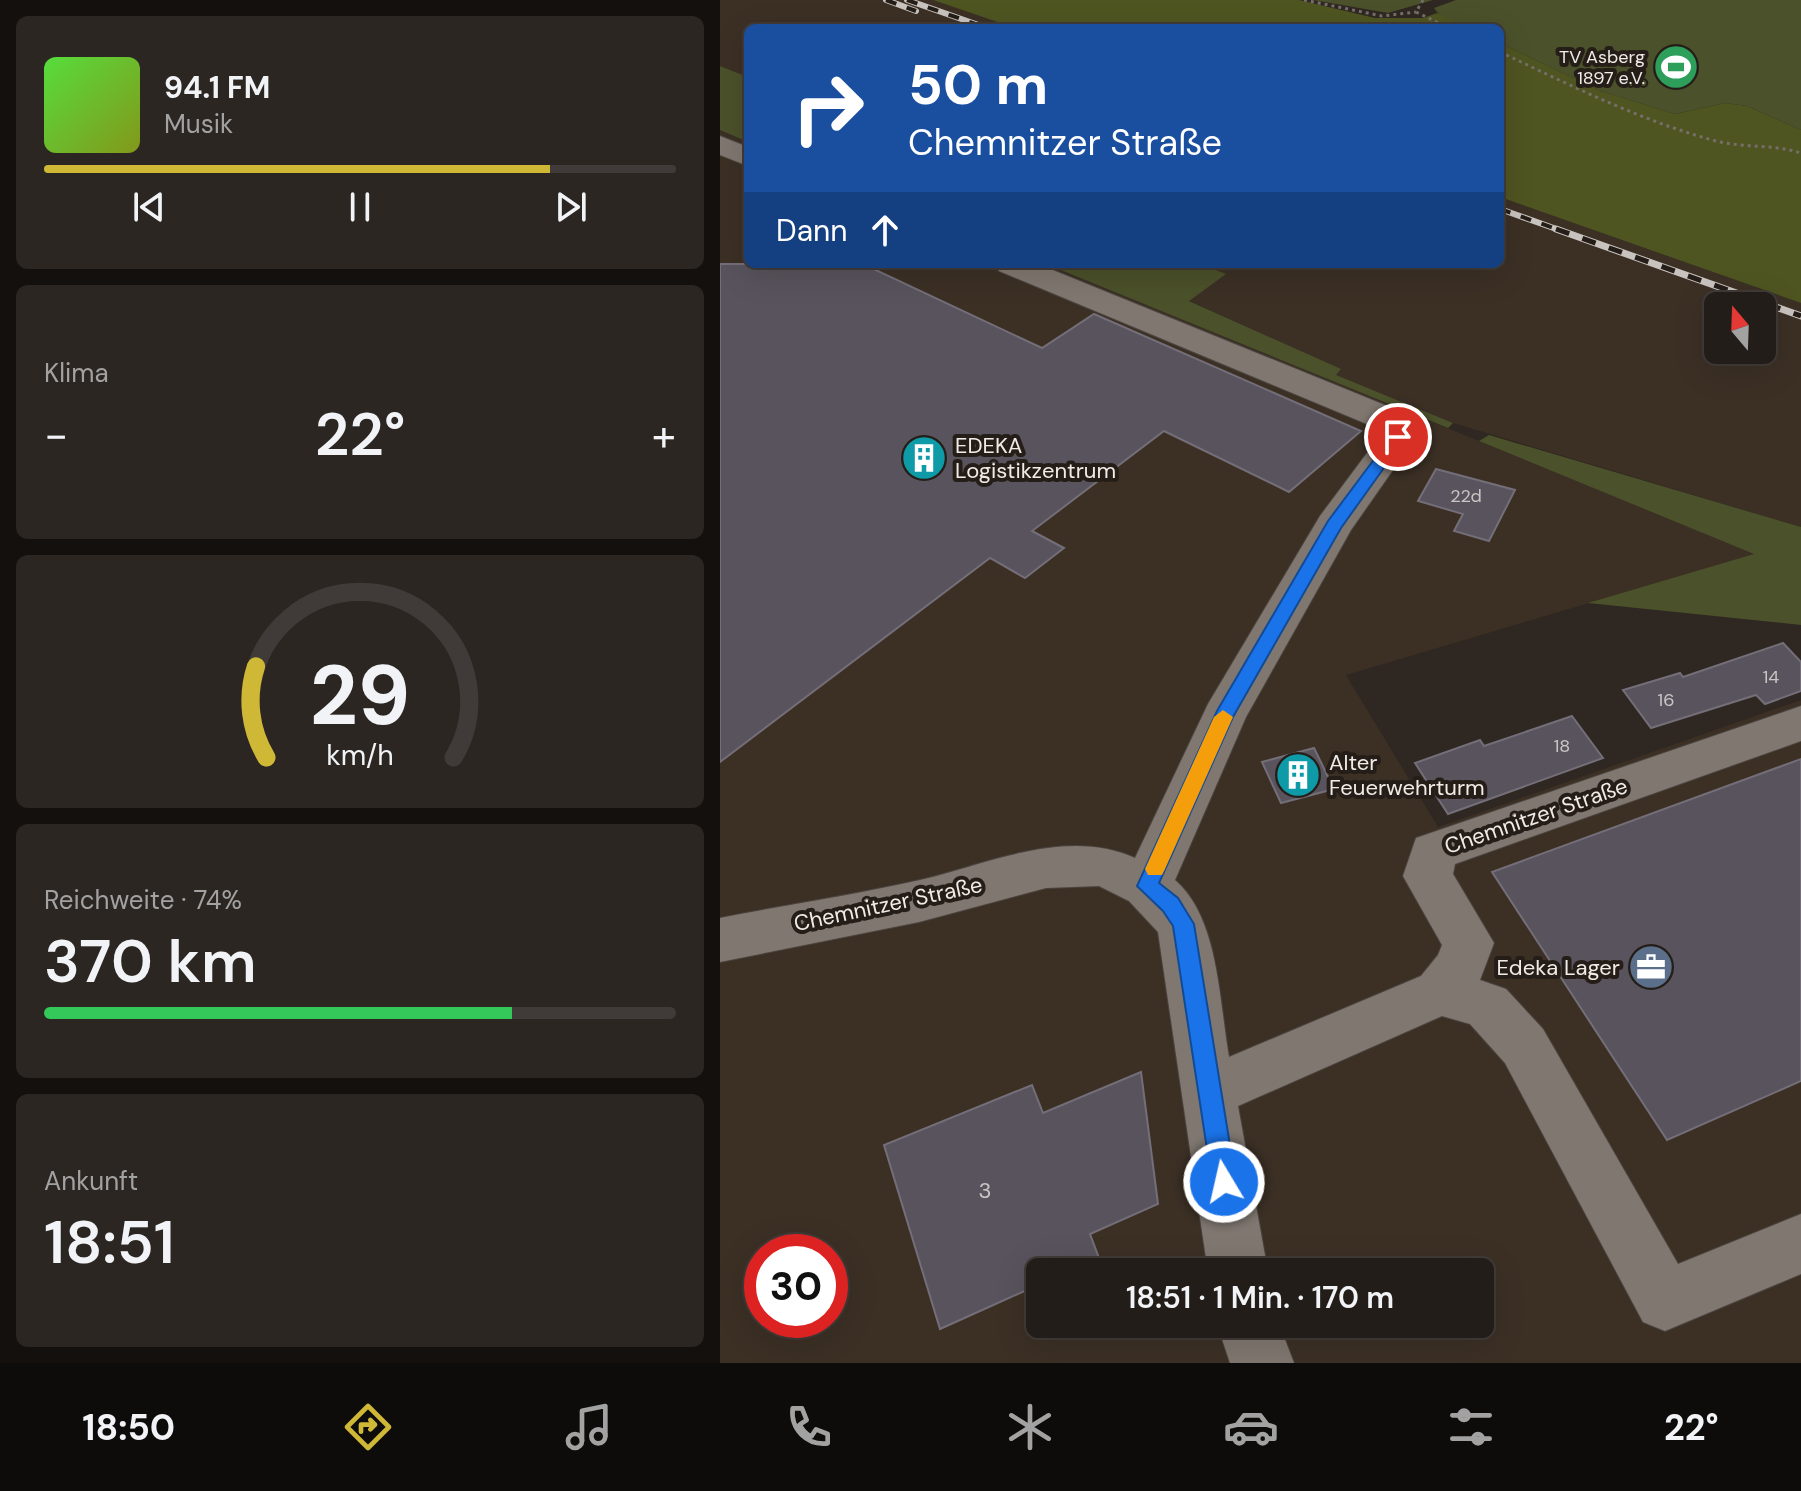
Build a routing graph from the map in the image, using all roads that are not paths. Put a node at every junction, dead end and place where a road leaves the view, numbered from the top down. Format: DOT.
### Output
graph roads {
  1 [pos="720,145"];
  2 [pos="744,155"];
  3 [pos="1020,268"];
  4 [pos="1801,723"];
  5 [pos="1147,886"];
  6 [pos="720,940"];
  7 [pos="1440,992"];
  8 [pos="1209,1092"];
  9 [pos="1801,1244"];
  10 [pos="1236,1258"];
  11 [pos="1247,1338"];
  12 [pos="1252,1338"];
  13 [pos="1248,1363"];
  14 [pos="1262,1363"];
  1 -- 2 [label="street"];
  3 -- 5 [label="street"];
  4 -- 7 [label="street, Chemnitzer Straße"];
  5 -- 6 [label="street, Chemnitzer Straße"];
  5 -- 8 [label="street, Chemnitzer Straße"];
  7 -- 8 [label="street"];
  7 -- 9 [label="street"];
  8 -- 10 [label="street, Chemnitzer Straße"];
  11 -- 13 [label="street"];
  12 -- 14 [label="street"];
}
